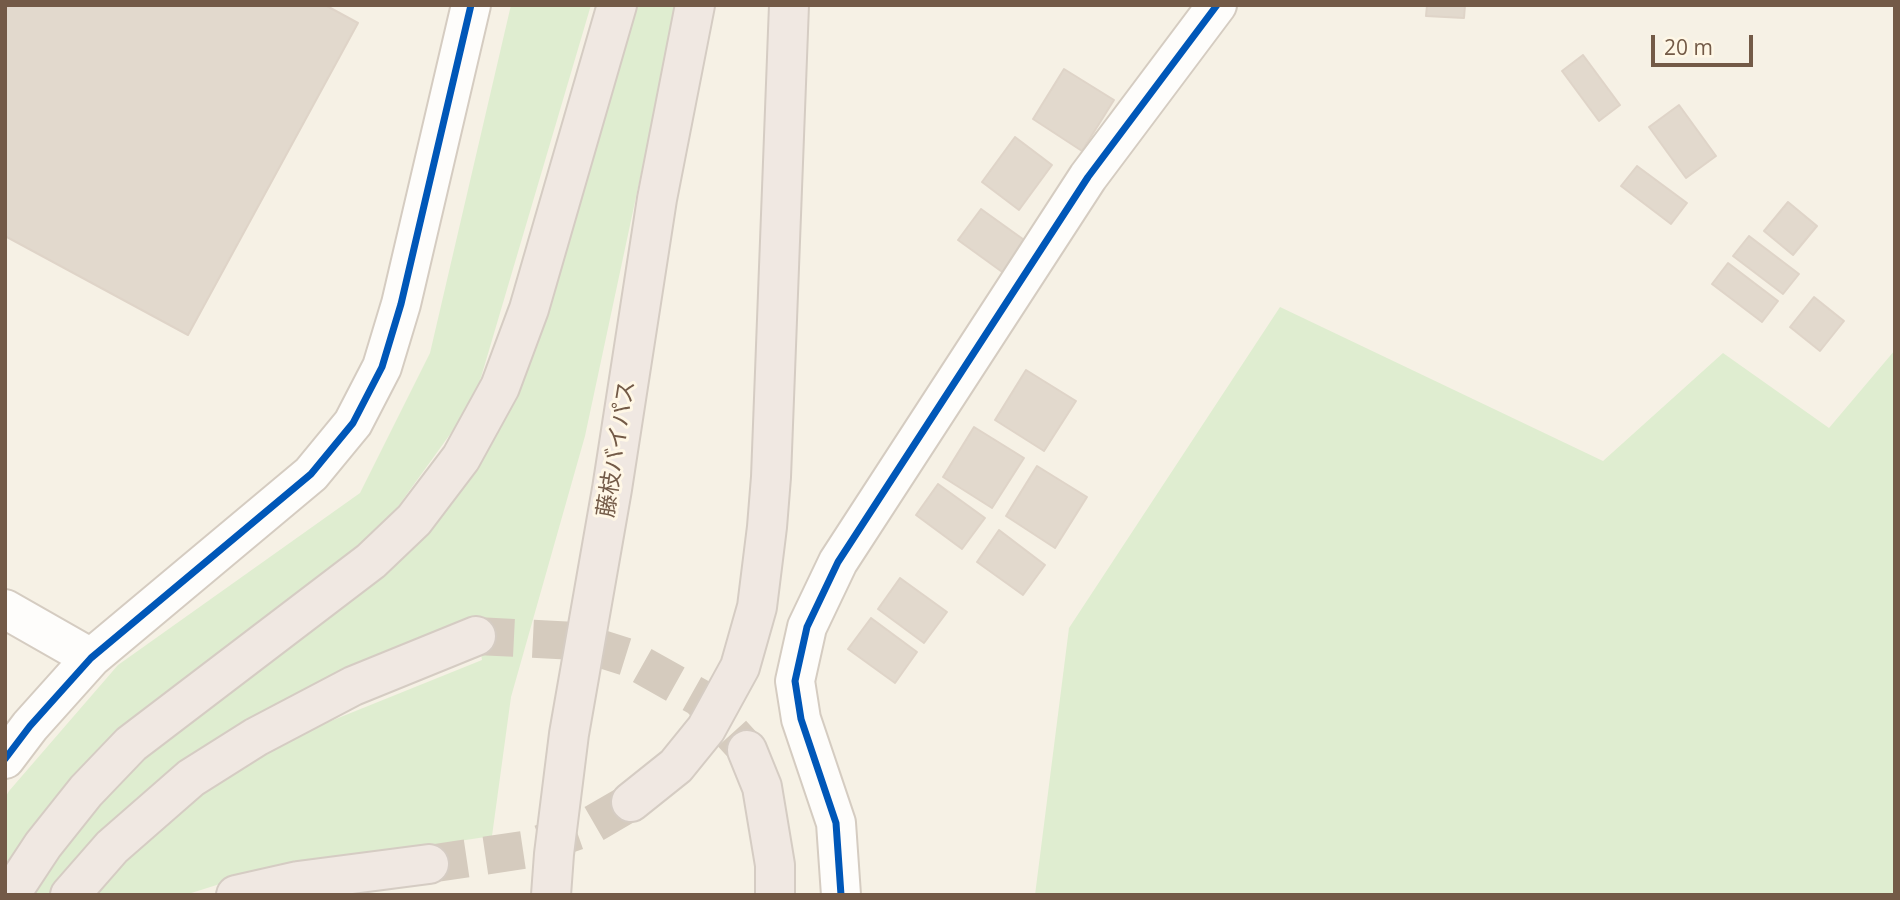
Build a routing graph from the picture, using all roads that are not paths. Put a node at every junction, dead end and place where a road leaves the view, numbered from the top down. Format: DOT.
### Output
graph roads {
  1 [pos="471,5"];
  2 [pos="617,5"];
  3 [pos="695,5"];
  4 [pos="789,5"];
  5 [pos="1217,5"];
  6 [pos="5,609"];
  7 [pos="476,636"];
  8 [pos="92,659"];
  9 [pos="747,750"];
  10 [pos="5,759"];
  11 [pos="631,802"];
  12 [pos="429,864"];
  13 [pos="10,895"];
  14 [pos="70,895"];
  15 [pos="236,895"];
  16 [pos="551,895"];
  17 [pos="775,895"];
  18 [pos="841,895"];
  1 -- 8 [label="street"];
  2 -- 13 [label="highway"];
  3 -- 16 [label="highway, 藤枝バイパス"];
  4 -- 11 [label="highway"];
  5 -- 18 [label="street"];
  6 -- 8 [label="street"];
  7 -- 14 [label="highway"];
  8 -- 10 [label="street"];
  9 -- 17 [label="highway"];
  12 -- 15 [label="highway"];
}
